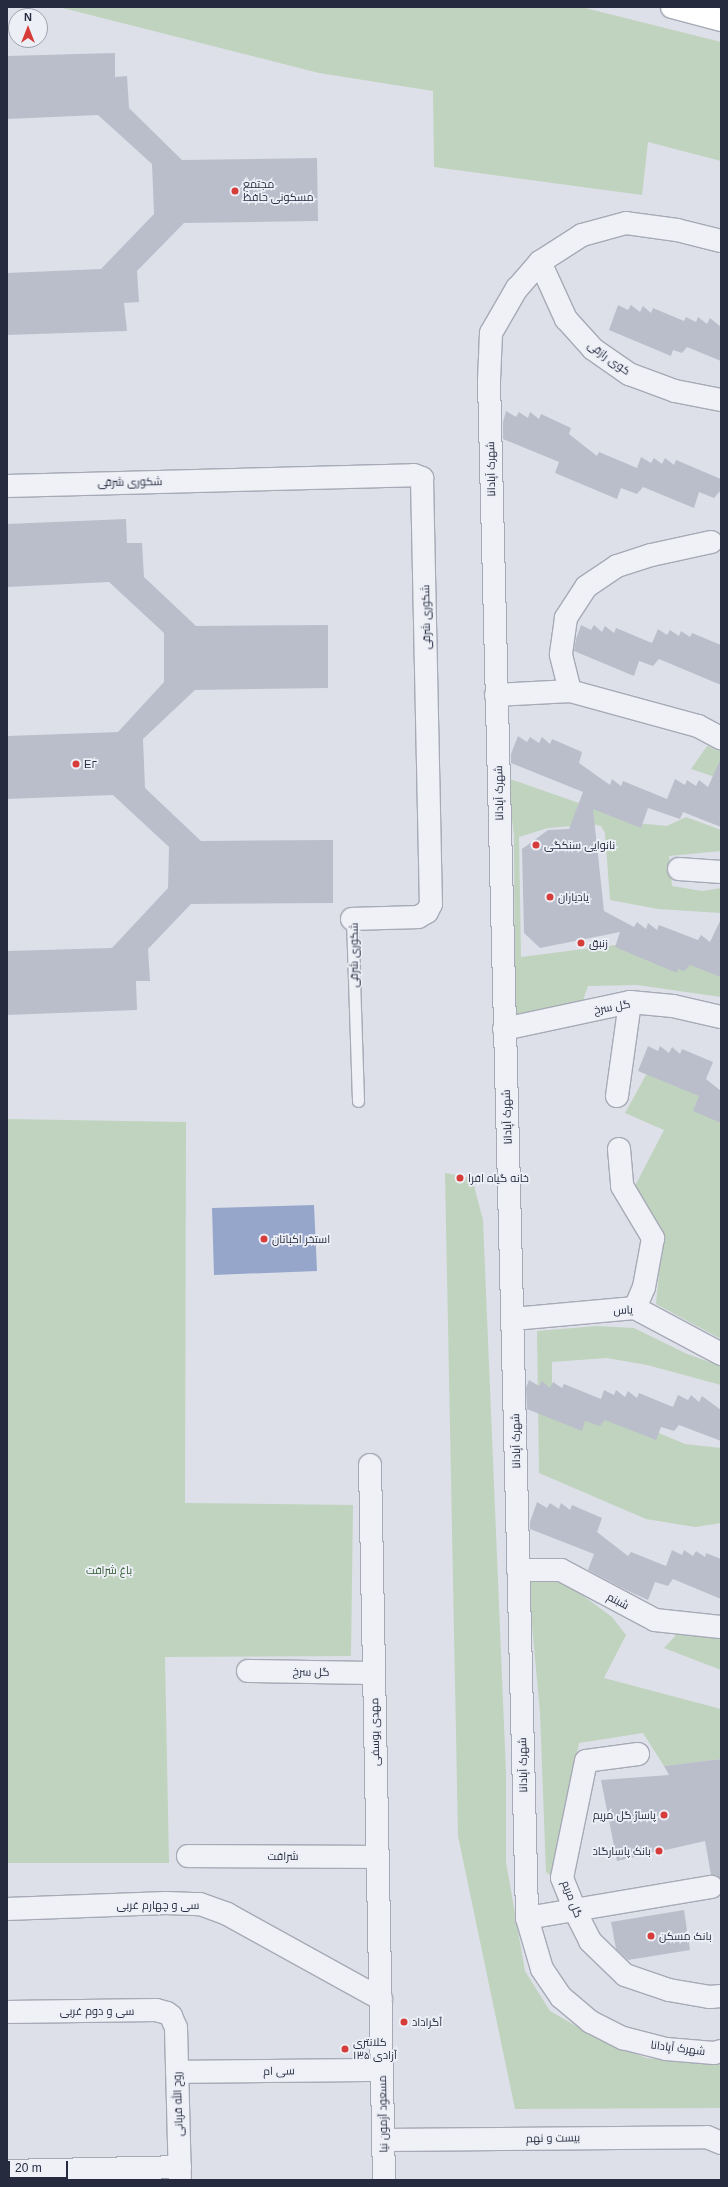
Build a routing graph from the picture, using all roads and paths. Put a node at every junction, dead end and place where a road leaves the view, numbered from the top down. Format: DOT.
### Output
graph roads {
  1 [pos="672,7"];
  2 [pos="721,20"];
  3 [pos="721,241"];
  4 [pos="540,262"];
  5 [pos="721,400"];
  6 [pos="7,486"];
  7 [pos="711,542"];
  8 [pos="570,691"];
  9 [pos="496,695"];
  10 [pos="721,738"];
  11 [pos="679,869"];
  12 [pos="721,872"];
  13 [pos="352,918"];
  14 [pos="630,1002"];
  15 [pos="721,1017"];
  16 [pos="504,1029"];
  17 [pos="618,1096"];
  18 [pos="358,1101"];
  19 [pos="619,1148"];
  20 [pos="635,1308"];
  21 [pos="514,1319"];
  22 [pos="721,1354"];
  23 [pos="370,1465"];
  24 [pos="518,1570"];
  25 [pos="721,1627"];
  26 [pos="248,1671"];
  27 [pos="374,1673"];
  28 [pos="638,1754"];
  29 [pos="188,1856"];
  30 [pos="378,1857"];
  31 [pos="711,1887"];
  32 [pos="7,1909"];
  33 [pos="575,1911"];
  34 [pos="527,1918"];
  35 [pos="721,1996"];
  36 [pos="381,1999"];
  37 [pos="7,2012"];
  38 [pos="176,2028"];
  39 [pos="721,2051"];
  40 [pos="382,2070"];
  41 [pos="177,2072"];
  42 [pos="383,2140"];
  43 [pos="721,2143"];
  44 [pos="7,2171"];
  45 [pos="180,2173"];
  46 [pos="384,2180"];
  1 -- 2 [label="highway"];
  3 -- 4 [label="street, شهرک آپادانا"];
  4 -- 5 [label="street, کوی رازقی"];
  4 -- 9 [label="street, شهرک آپادانا"];
  6 -- 13 [label="street, شکوری شرقی"];
  7 -- 8 [label="street"];
  8 -- 9 [label="street"];
  8 -- 10 [label="street"];
  9 -- 16 [label="street, شهرک آپادانا"];
  11 -- 12 [label="street"];
  13 -- 18 [label="lane, شکوری شرقی"];
  14 -- 15 [label="street, گل سرخ"];
  14 -- 16 [label="street, گل سرخ"];
  14 -- 17 [label="street"];
  16 -- 21 [label="street, شهرک آپادانا"];
  19 -- 20 [label="street"];
  20 -- 21 [label="street, یاس"];
  20 -- 22 [label="street, یاس"];
  21 -- 24 [label="street, شهرک آپادانا"];
  23 -- 27 [label="street, مهدی یوسفی"];
  24 -- 25 [label="street, شبنم"];
  24 -- 34 [label="street, شهرک آپادانا"];
  26 -- 27 [label="street, گل سرخ"];
  27 -- 30 [label="street, مهدی یوسفی"];
  28 -- 33 [label="street, گل مریم"];
  29 -- 30 [label="street, شرافت"];
  30 -- 36 [label="street, مهدی یوسفی"];
  31 -- 33 [label="street"];
  32 -- 36 [label="street, سی و چهارم غربی"];
  33 -- 34 [label="street"];
  33 -- 35 [label="street, گل مریم"];
  34 -- 39 [label="street, شهرک آپادانا"];
  36 -- 40 [label="street, مسعود آزمون نیا"];
  37 -- 38 [label="street, سی و دوم غربی"];
  38 -- 41 [label="street, روح الله قربانی"];
  40 -- 41 [label="street, سی ام"];
  40 -- 42 [label="street, مسعود آزمون نیا"];
  41 -- 45 [label="street, روح الله قربانی"];
  42 -- 43 [label="street, بیست و نهم"];
  42 -- 46 [label="street, مسعود آزمون نیا"];
  44 -- 45 [label="street"];
}
